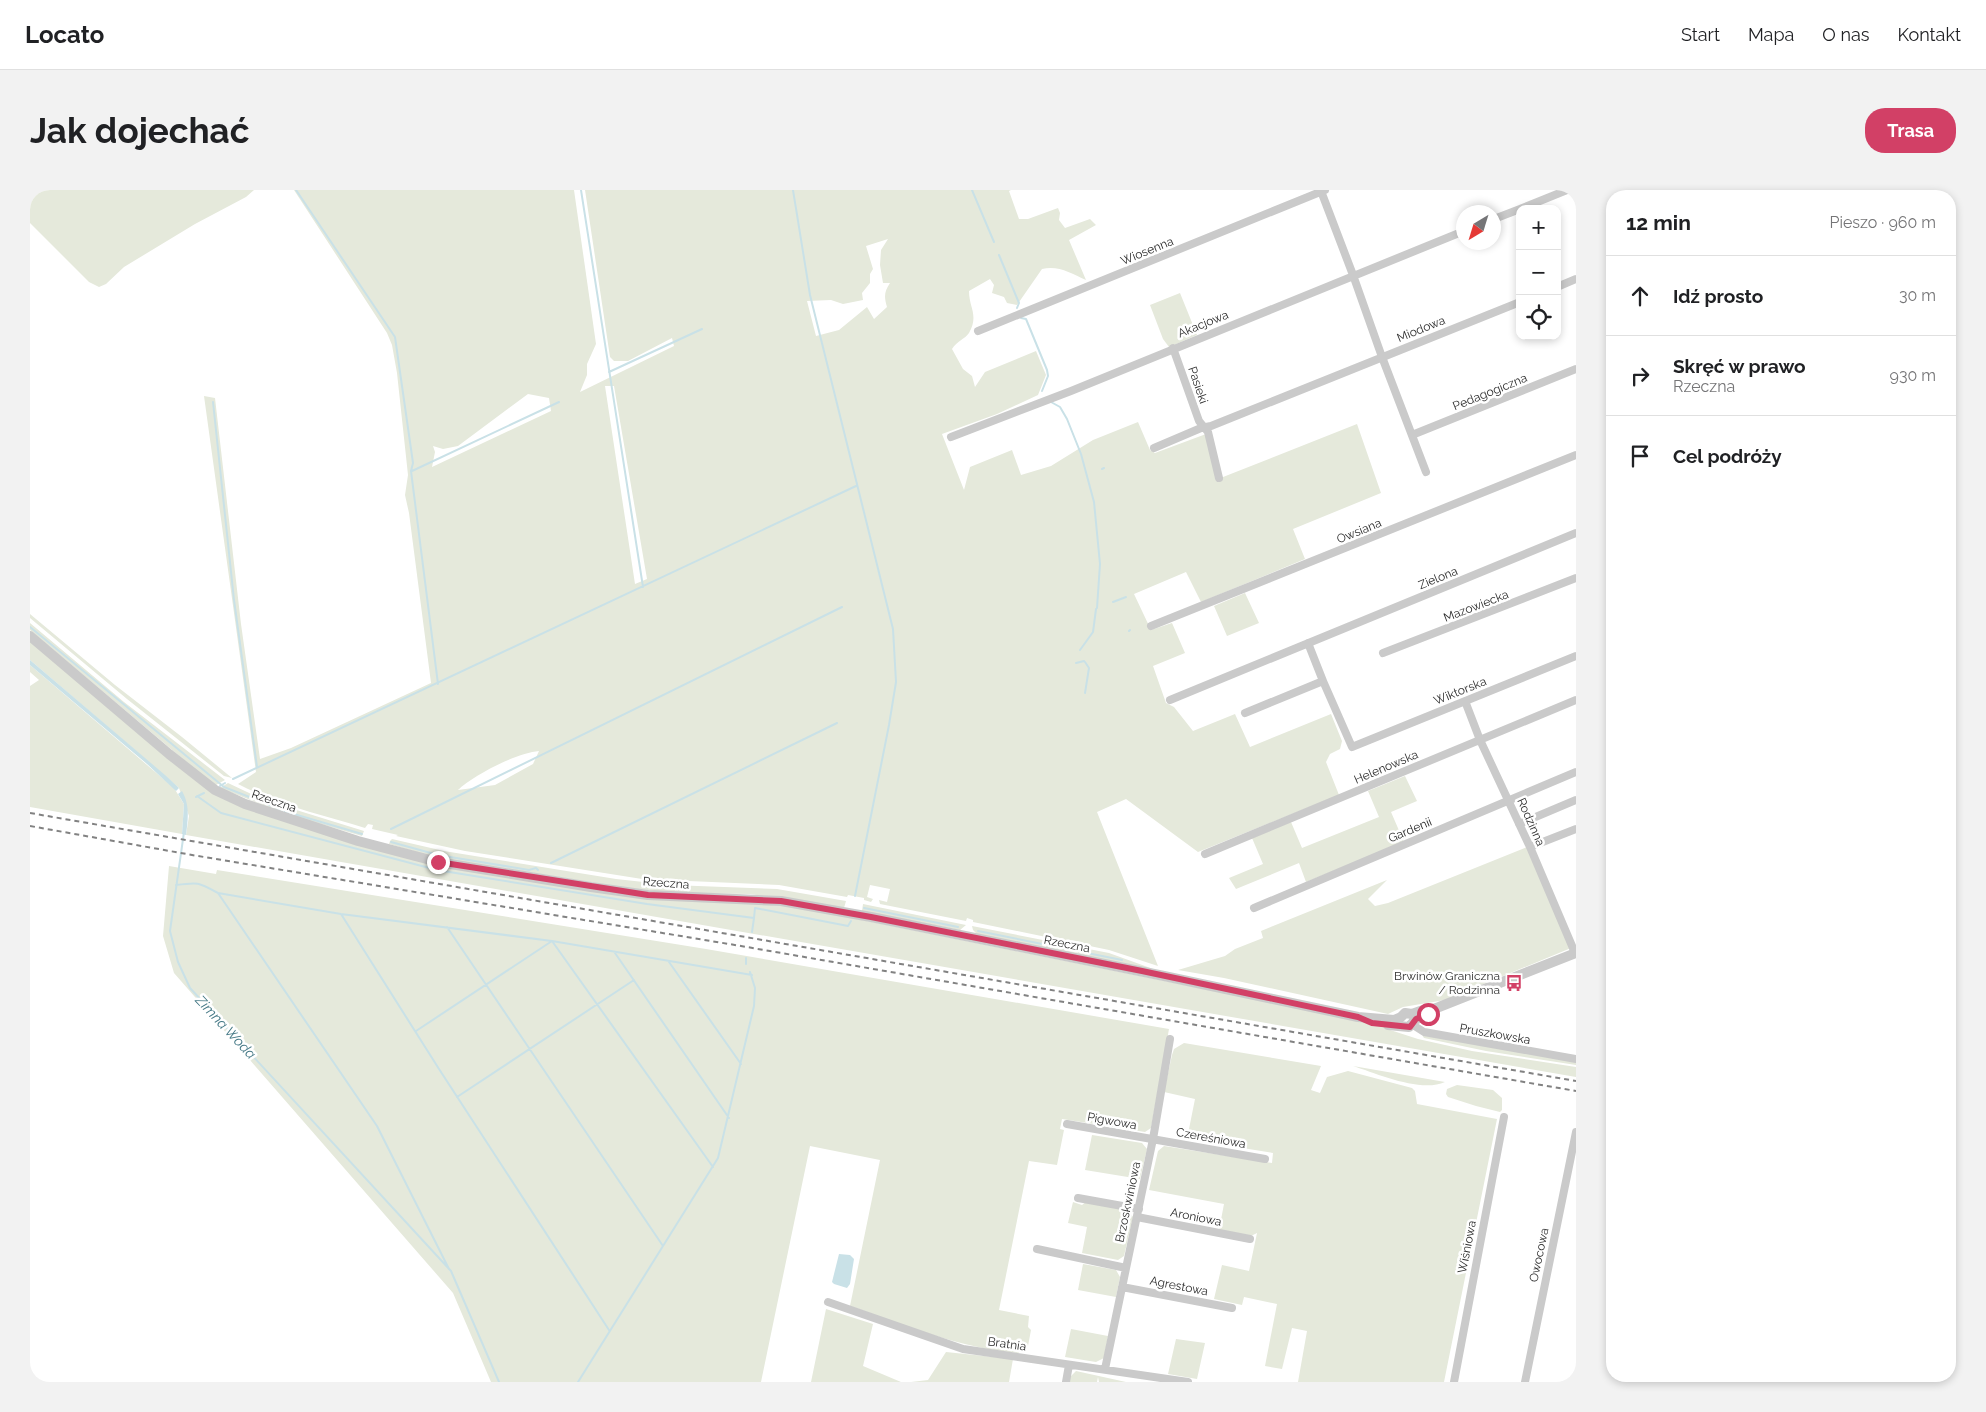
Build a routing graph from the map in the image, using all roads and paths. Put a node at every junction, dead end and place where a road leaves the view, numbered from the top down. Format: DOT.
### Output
graph roads {
  1 [pos="1567,190"];
  2 [pos="1323,191"];
  3 [pos="1530,205"];
  4 [pos="1516,211"];
  5 [pos="1501,216"];
  6 [pos="1456,234"];
  7 [pos="1353,275"];
  8 [pos="1576,279"];
  9 [pos="1561,285"];
  10 [pos="1516,304"];
  11 [pos="978,331"];
  12 [pos="1173,348"];
  13 [pos="1382,357"];
  14 [pos="1576,369"];
  15 [pos="1204,427"];
  16 [pos="1412,435"];
  17 [pos="951,436"];
  18 [pos="1154,448"];
  19 [pos="1576,455"];
  20 [pos="1426,472"];
  21 [pos="1219,478"];
  22 [pos="1576,533"];
  23 [pos="1576,578"];
  24 [pos="1150,626"];
  25 [pos="30,636"];
  26 [pos="1308,643"];
  27 [pos="1383,653"];
  28 [pos="1576,656"];
  29 [pos="1323,681"];
  30 [pos="1170,700"];
  31 [pos="1576,700"];
  32 [pos="1466,701"];
  33 [pos="1245,713"];
  34 [pos="1480,740"];
  35 [pos="1576,772"];
  36 [pos="1509,800"];
  37 [pos="1576,800"];
  38 [pos="1519,824"];
  39 [pos="1576,829"];
  40 [pos="1530,847"];
  41 [pos="1204,854"];
  42 [pos="1254,908"];
  43 [pos="1576,953"];
  44 [pos="1409,1020"];
  45 [pos="1170,1039"];
  46 [pos="1576,1059"];
  47 [pos="1504,1117"];
  48 [pos="1067,1124"];
  49 [pos="1576,1132"];
  50 [pos="1153,1139"];
  51 [pos="1265,1159"];
  52 [pos="1078,1198"];
  53 [pos="1138,1213"];
  54 [pos="1250,1239"];
  55 [pos="1037,1249"];
  56 [pos="1126,1268"];
  57 [pos="1122,1287"];
  58 [pos="828,1302"];
  59 [pos="1232,1308"];
  60 [pos="1069,1365"];
  61 [pos="1105,1369"];
  62 [pos="1066,1382"];
  63 [pos="1188,1382"];
  64 [pos="1454,1382"];
  65 [pos="1525,1382"];
  1 -- 3 [label="street"];
  2 -- 7 [label="street"];
  2 -- 11 [label="street, Wiosenna"];
  4 -- 5 [label="street"];
  6 -- 7 [label="street, Akacjowa"];
  7 -- 12 [label="street, Akacjowa"];
  7 -- 13 [label="street"];
  8 -- 9 [label="street"];
  10 -- 13 [label="street, Miodowa"];
  12 -- 15 [label="street, Pasieki"];
  12 -- 17 [label="street, Akacjowa"];
  13 -- 15 [label="street, Miodowa"];
  13 -- 16 [label="street"];
  14 -- 16 [label="street, Pedagogiczna"];
  15 -- 18 [label="street, Miodowa"];
  15 -- 21 [label="street, Pasieki"];
  16 -- 20 [label="street"];
  19 -- 24 [label="street, Owsiana"];
  22 -- 26 [label="street, Zielona"];
  23 -- 27 [label="street, Mazowiecka"];
  25 -- 44 [label="street, Rzeczna"];
  26 -- 29 [label="street"];
  26 -- 30 [label="street, Zielona"];
  28 -- 32 [label="street, Wiktorska"];
  29 -- 32 [label="street, Wiktorska"];
  29 -- 33 [label="street"];
  31 -- 34 [label="street, Helenowska"];
  32 -- 34 [label="street, Rodzinna"];
  34 -- 36 [label="street, Rodzinna"];
  34 -- 41 [label="street, Helenowska"];
  35 -- 36 [label="street, Gardenii"];
  36 -- 38 [label="street, Rodzinna"];
  36 -- 42 [label="street, Gardenii"];
  37 -- 38 [label="street"];
  38 -- 40 [label="street, Rodzinna"];
  39 -- 40 [label="street"];
  40 -- 43 [label="street, Rodzinna"];
  43 -- 44 [label="street"];
  44 -- 46 [label="street, Pruszkowska"];
  45 -- 50 [label="street, Brzoskwiniowa"];
  47 -- 64 [label="street, Wiśniowa"];
  48 -- 50 [label="street, Pigwowa"];
  49 -- 65 [label="street, Owocowa"];
  50 -- 51 [label="street, Czereśniowa"];
  50 -- 53 [label="street, Brzoskwiniowa"];
  52 -- 53 [label="street, Aroniowa"];
  53 -- 54 [label="street, Aroniowa"];
  53 -- 56 [label="street, Brzoskwiniowa"];
  55 -- 56 [label="street"];
  56 -- 57 [label="street, Brzoskwiniowa"];
  57 -- 59 [label="street, Agrestowa"];
  57 -- 61 [label="street, Brzoskwiniowa"];
  58 -- 60 [label="street, Bratnia"];
  60 -- 61 [label="street, Bratnia"];
  60 -- 62 [label="street"];
  61 -- 63 [label="street, Bratnia"];
}
